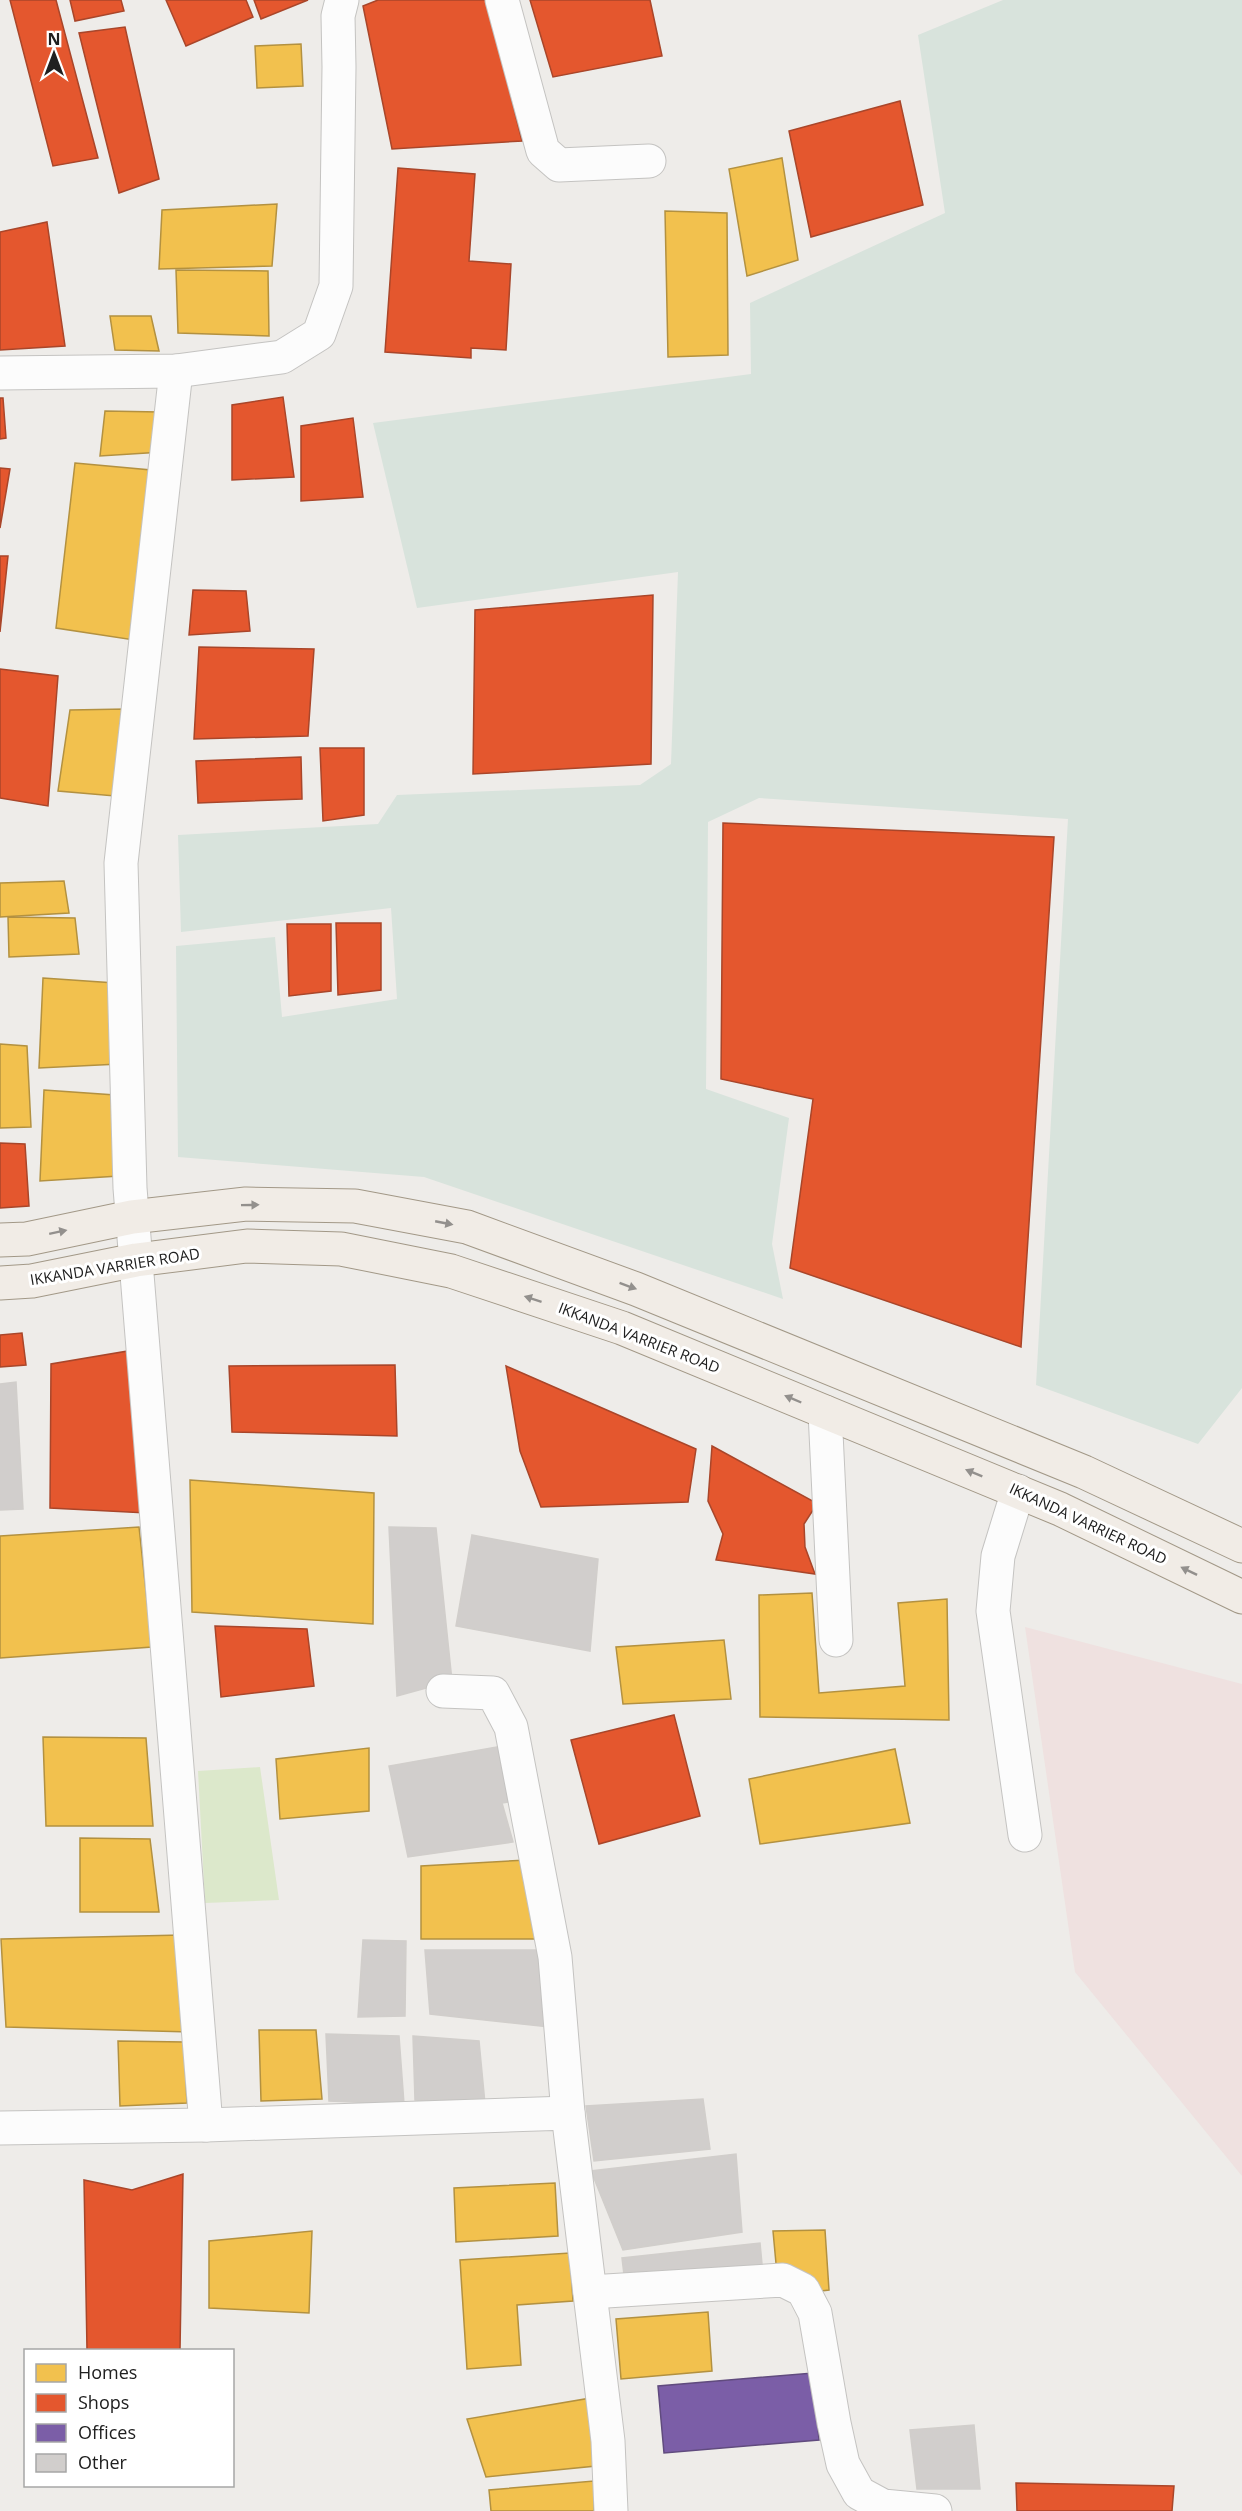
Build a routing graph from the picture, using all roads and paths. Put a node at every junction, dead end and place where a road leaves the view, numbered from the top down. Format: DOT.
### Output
graph roads {
  1 [pos="342,0"];
  2 [pos="502,0"];
  3 [pos="649,161"];
  4 [pos="176,371"];
  5 [pos="0,373"];
  6 [pos="132,1217"];
  7 [pos="0,1240"];
  8 [pos="136,1260"];
  9 [pos="0,1283"];
  10 [pos="825,1412"];
  11 [pos="1018,1491"];
  12 [pos="1242,1546"];
  13 [pos="1242,1597"];
  14 [pos="836,1640"];
  15 [pos="443,1691"];
  16 [pos="1025,1835"];
  17 [pos="568,2113"];
  18 [pos="206,2125"];
  19 [pos="0,2128"];
  20 [pos="590,2292"];
  21 [pos="611,2511"];
  22 [pos="935,2511"];
  1 -- 4 [label="street"];
  2 -- 3 [label="street"];
  4 -- 5 [label="street"];
  4 -- 6 [label="street"];
  7 -- 6 [label="main road, one-way"];
  6 -- 8 [label="street"];
  6 -- 12 [label="main road, one-way"];
  8 -- 9 [label="main road, IKKANDA VARRIER ROAD"];
  10 -- 8 [label="main road, IKKANDA VARRIER ROAD, one-way"];
  8 -- 18 [label="street"];
  11 -- 10 [label="main road, IKKANDA VARRIER ROAD, one-way"];
  10 -- 14 [label="street"];
  13 -- 11 [label="main road, IKKANDA VARRIER ROAD, one-way"];
  11 -- 16 [label="street"];
  15 -- 17 [label="street"];
  17 -- 18 [label="street"];
  17 -- 20 [label="street"];
  18 -- 19 [label="street"];
  20 -- 21 [label="street"];
  20 -- 22 [label="street"];
}
